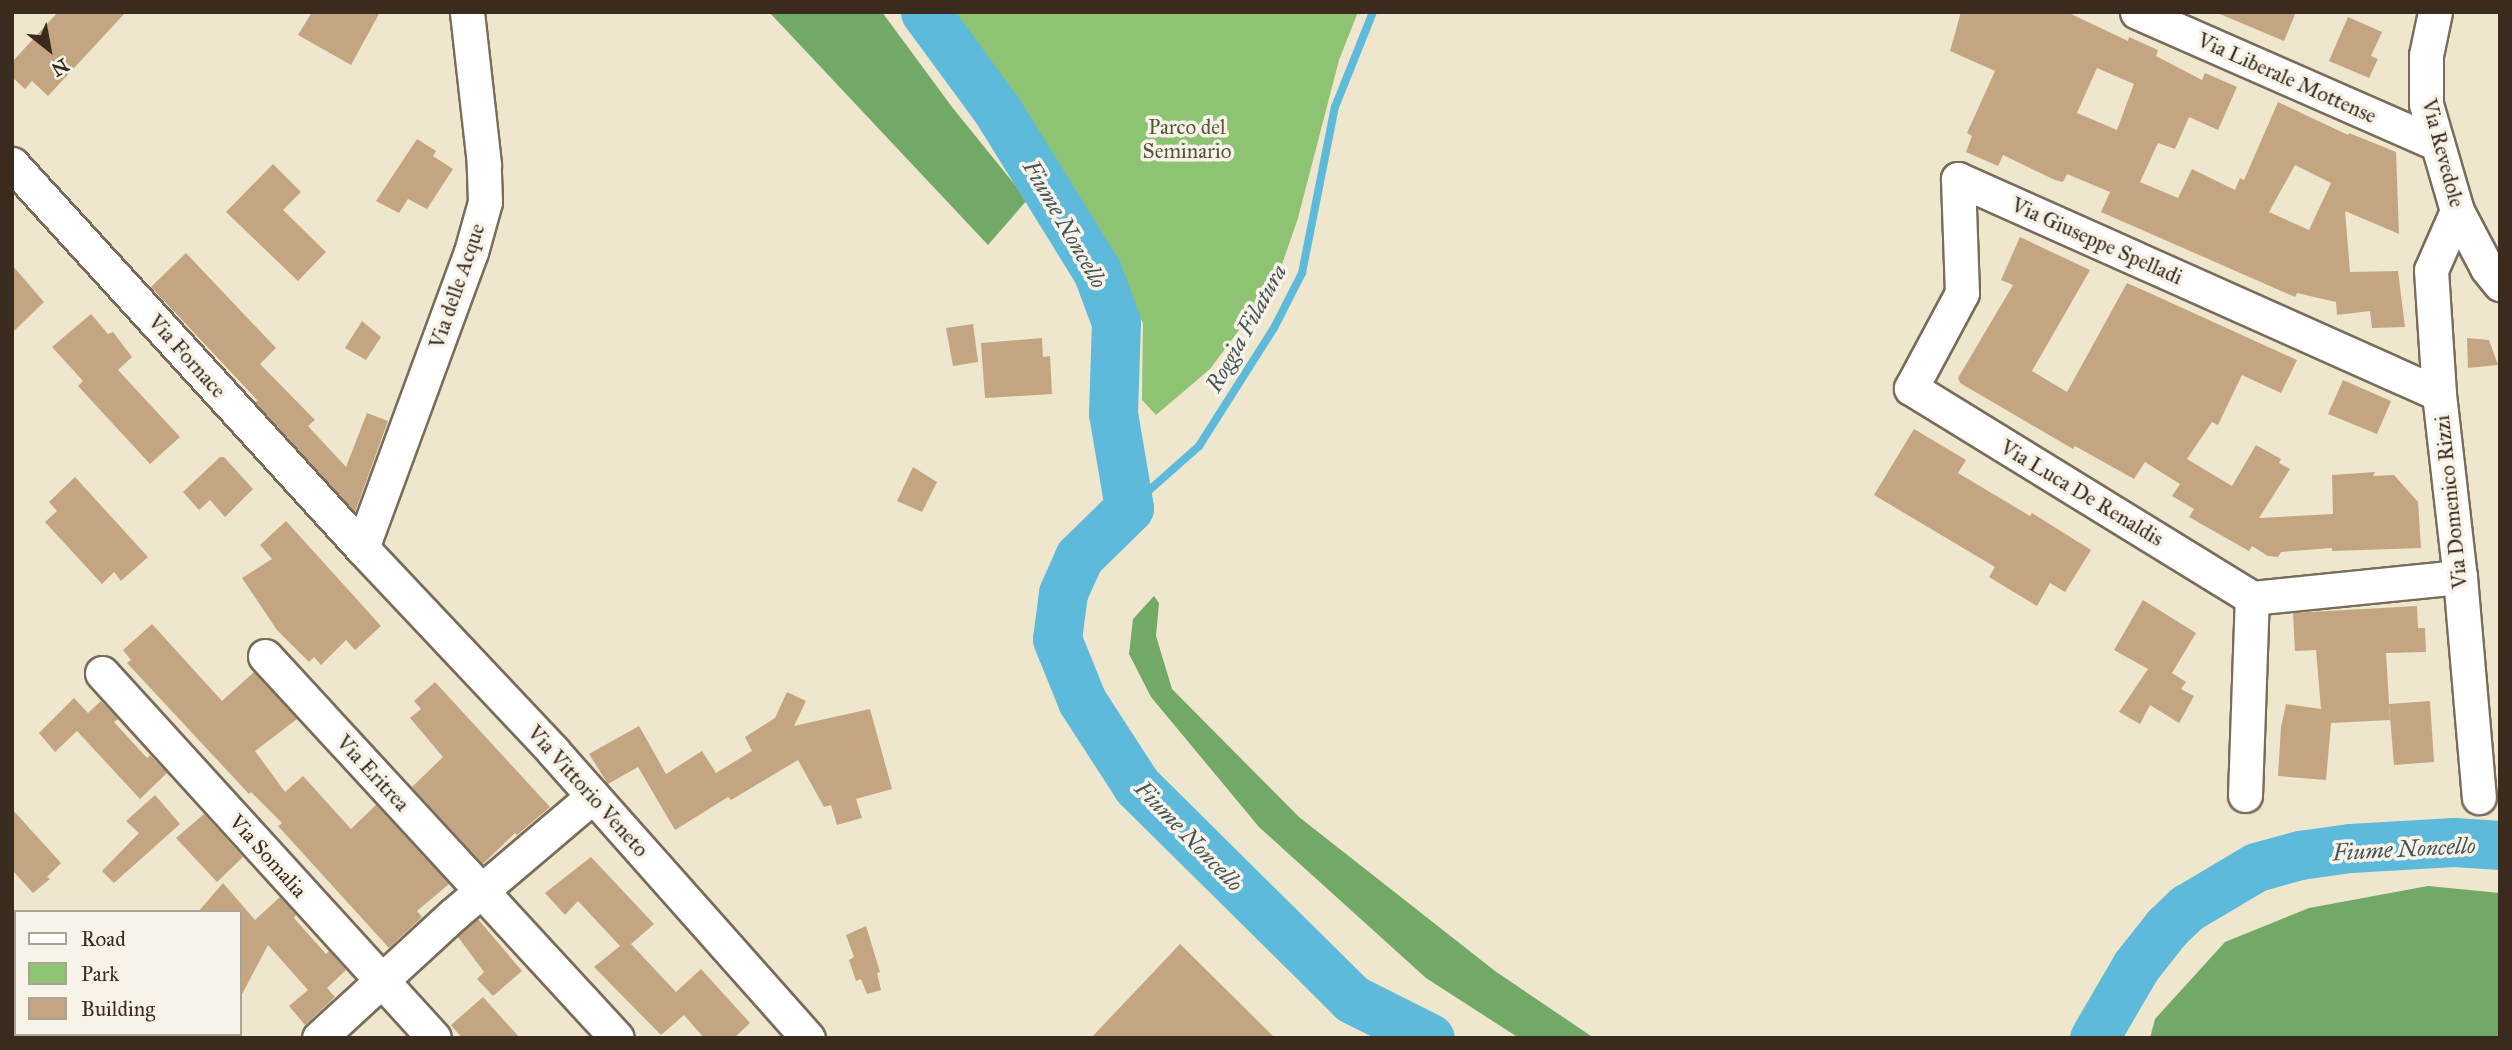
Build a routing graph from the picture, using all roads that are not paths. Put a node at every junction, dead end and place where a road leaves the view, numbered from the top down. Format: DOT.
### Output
graph roads {
  1 [pos="467,12"];
  2 [pos="2137,12"];
  3 [pos="2435,12"];
  4 [pos="2437,144"];
  5 [pos="12,164"];
  6 [pos="2457,211"];
  7 [pos="2500,284"];
  8 [pos="1911,388"];
  9 [pos="2440,394"];
  10 [pos="362,548"];
  11 [pos="2460,578"];
  12 [pos="2252,597"];
  13 [pos="265,656"];
  14 [pos="102,673"];
  15 [pos="2245,795"];
  16 [pos="593,796"];
  17 [pos="2479,797"];
  18 [pos="482,890"];
  19 [pos="381,980"];
  20 [pos="319,1038"];
  21 [pos="434,1038"];
  22 [pos="617,1038"];
  23 [pos="808,1038"];
  1 -- 10 [label="street, Via delle Acque"];
  2 -- 4 [label="street, Via Liberale Mottense"];
  3 -- 4 [label="street, Via Revedole"];
  4 -- 6 [label="street, Via Revedole"];
  5 -- 10 [label="street, Via Fornace"];
  6 -- 7 [label="street, Via Revedole"];
  6 -- 9 [label="street, Via Domenico Rizzi"];
  8 -- 9 [label="street, Via Giuseppe Spelladi"];
  8 -- 12 [label="street, Via Luca De Renaldis"];
  9 -- 11 [label="street, Via Domenico Rizzi"];
  10 -- 16 [label="street, Via Vittorio Veneto"];
  11 -- 12 [label="street"];
  11 -- 17 [label="street, Via Domenico Rizzi"];
  12 -- 15 [label="street"];
  13 -- 18 [label="street, Via Eritrea"];
  14 -- 19 [label="street, Via Somalia"];
  16 -- 18 [label="street"];
  16 -- 23 [label="street, Via Vittorio Veneto"];
  18 -- 19 [label="street"];
  18 -- 22 [label="street, Via Eritrea"];
  19 -- 20 [label="street"];
  19 -- 21 [label="street, Via Somalia"];
}
